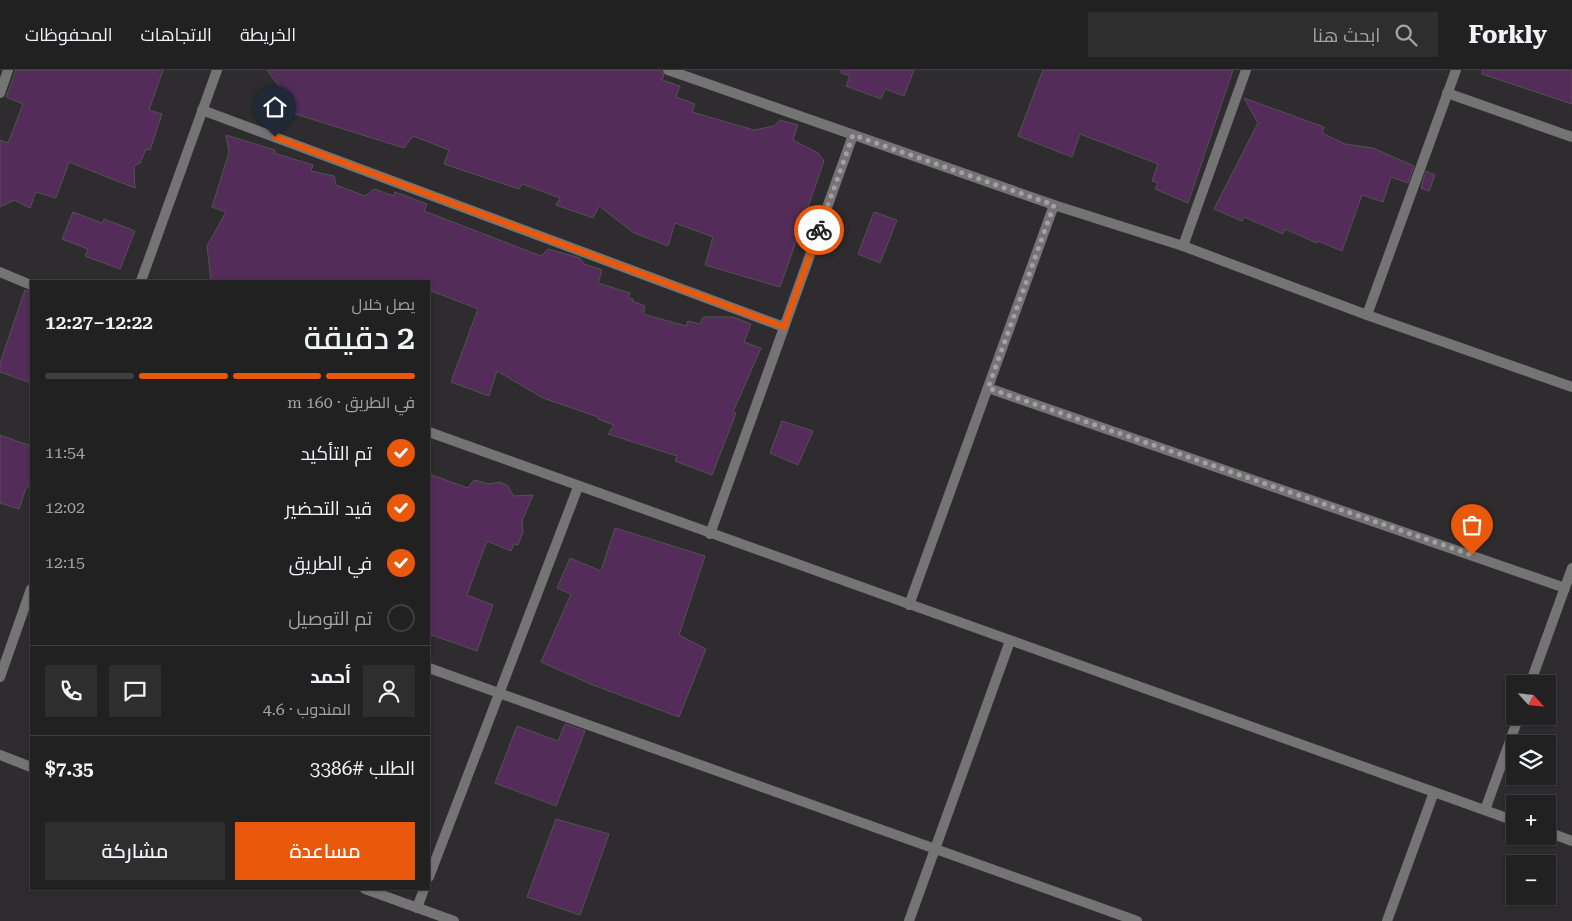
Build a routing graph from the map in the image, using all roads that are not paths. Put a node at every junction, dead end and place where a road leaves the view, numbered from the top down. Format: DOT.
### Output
graph roads {
  1 [pos="8,70"];
  2 [pos="217,70"];
  3 [pos="668,70"];
  4 [pos="1246,70"];
  5 [pos="1456,70"];
  6 [pos="0,93"];
  7 [pos="1447,93"];
  8 [pos="202,110"];
  9 [pos="853,135"];
  10 [pos="1572,137"];
  11 [pos="1054,205"];
  12 [pos="1182,246"];
  13 [pos="0,272"];
  14 [pos="141,280"];
  15 [pos="30,284"];
  16 [pos="1367,315"];
  17 [pos="784,327"];
  18 [pos="1572,387"];
  19 [pos="988,388"];
  20 [pos="430,432"];
  21 [pos="578,487"];
  22 [pos="710,534"];
  23 [pos="1572,568"];
  24 [pos="1565,588"];
  25 [pos="30,592"];
  26 [pos="909,605"];
  27 [pos="1010,641"];
  28 [pos="430,668"];
  29 [pos="1533,675"];
  30 [pos="0,677"];
  31 [pos="499,692"];
  32 [pos="1516,725"];
  33 [pos="0,755"];
  34 [pos="30,767"];
  35 [pos="1434,792"];
  36 [pos="1485,810"];
  37 [pos="1506,818"];
  38 [pos="1556,835"];
  39 [pos="1572,841"];
  40 [pos="935,848"];
  41 [pos="430,874"];
  42 [pos="368,890"];
  43 [pos="424,890"];
  44 [pos="417,908"];
  45 [pos="454,921"];
  46 [pos="909,921"];
  47 [pos="1137,921"];
  48 [pos="1387,921"];
  1 -- 6 [label="street"];
  2 -- 8 [label="street"];
  3 -- 9 [label="street"];
  4 -- 12 [label="street"];
  5 -- 7 [label="street"];
  7 -- 10 [label="street"];
  7 -- 16 [label="street"];
  8 -- 14 [label="street"];
  8 -- 17 [label="street"];
  9 -- 11 [label="street"];
  9 -- 17 [label="street"];
  11 -- 12 [label="street"];
  11 -- 19 [label="street"];
  12 -- 16 [label="street"];
  13 -- 15 [label="street"];
  16 -- 18 [label="street"];
  17 -- 22 [label="street"];
  19 -- 24 [label="street"];
  19 -- 26 [label="street"];
  20 -- 21 [label="street"];
  21 -- 22 [label="street"];
  21 -- 31 [label="street"];
  22 -- 26 [label="street"];
  23 -- 24 [label="street"];
  24 -- 29 [label="street"];
  25 -- 30 [label="street"];
  26 -- 27 [label="street"];
  27 -- 35 [label="street"];
  27 -- 40 [label="street"];
  28 -- 31 [label="street"];
  31 -- 40 [label="street"];
  31 -- 41 [label="street"];
  32 -- 36 [label="street"];
  33 -- 34 [label="street"];
  35 -- 36 [label="street"];
  35 -- 48 [label="street"];
  36 -- 37 [label="street"];
  38 -- 39 [label="street"];
  40 -- 46 [label="street"];
  40 -- 47 [label="street"];
  42 -- 44 [label="street"];
  43 -- 44 [label="street"];
  44 -- 45 [label="street"];
}
